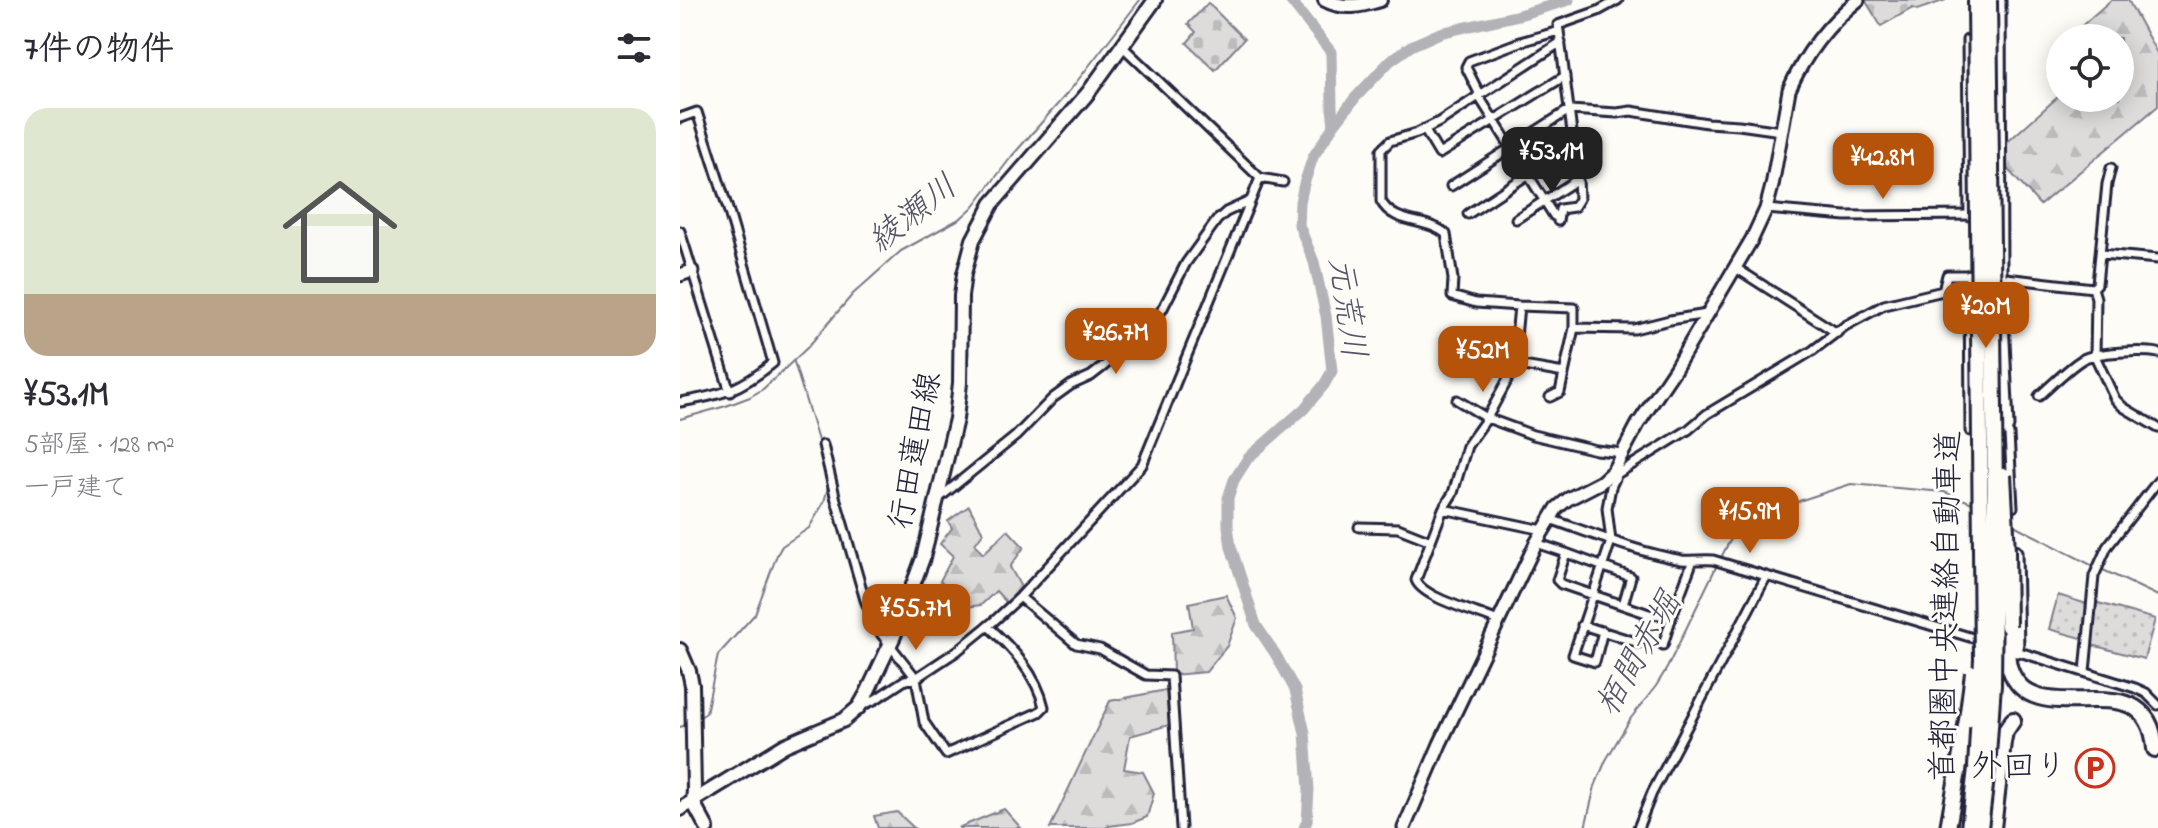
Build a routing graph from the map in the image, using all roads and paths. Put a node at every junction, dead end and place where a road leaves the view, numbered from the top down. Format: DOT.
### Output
graph roads {
  1 [pos="1155,0"];
  2 [pos="1325,0"];
  3 [pos="1380,0"];
  4 [pos="1618,0"];
  5 [pos="1858,0"];
  6 [pos="1976,0"];
  7 [pos="1989,0"];
  8 [pos="1999,0"];
  9 [pos="1559,31"];
  10 [pos="1999,37"];
  11 [pos="1561,42"];
  12 [pos="1122,46"];
  13 [pos="1565,76"];
  14 [pos="1479,95"];
  15 [pos="1569,110"];
  16 [pos="680,118"];
  17 [pos="1493,120"];
  18 [pos="1424,129"];
  19 [pos="1781,131"];
  20 [pos="1573,145"];
  21 [pos="1511,147"];
  22 [pos="2111,168"];
  23 [pos="1528,174"];
  24 [pos="1260,178"];
  25 [pos="1578,179"];
  26 [pos="1283,182"];
  27 [pos="1451,186"];
  28 [pos="1544,200"];
  29 [pos="1250,201"];
  30 [pos="1766,209"];
  31 [pos="1468,214"];
  32 [pos="2000,214"];
  33 [pos="1969,216"];
  34 [pos="1516,219"];
  35 [pos="680,231"];
  36 [pos="2101,254"];
  37 [pos="2158,259"];
  38 [pos="1736,268"];
  39 [pos="686,273"];
  40 [pos="1969,274"];
  41 [pos="2000,277"];
  42 [pos="2093,288"];
  43 [pos="1519,306"];
  44 [pos="1707,314"];
  45 [pos="1574,328"];
  46 [pos="1837,333"];
  47 [pos="2158,353"];
  48 [pos="2095,356"];
  49 [pos="1512,364"];
  50 [pos="1993,371"];
  51 [pos="1564,373"];
  52 [pos="730,392"];
  53 [pos="2039,396"];
  54 [pos="1550,397"];
  55 [pos="1457,400"];
  56 [pos="680,402"];
  57 [pos="1487,418"];
  58 [pos="2158,428"];
  59 [pos="2005,430"];
  60 [pos="823,445"];
  61 [pos="1623,453"];
  62 [pos="1615,472"];
  63 [pos="2158,481"];
  64 [pos="937,500"];
  65 [pos="2013,507"];
  66 [pos="1443,509"];
  67 [pos="1550,519"];
  68 [pos="1982,523"];
  69 [pos="1359,527"];
  70 [pos="1543,530"];
  71 [pos="1431,541"];
  72 [pos="1611,541"];
  73 [pos="1536,543"];
  74 [pos="2015,552"];
  75 [pos="1566,553"];
  76 [pos="1693,560"];
  77 [pos="1601,566"];
  78 [pos="1766,577"];
  79 [pos="1593,595"];
  80 [pos="1020,597"];
  81 [pos="1623,605"];
  82 [pos="1649,614"];
  83 [pos="1672,616"];
  84 [pos="1498,621"];
  85 [pos="1582,625"];
  86 [pos="988,626"];
  87 [pos="1603,631"];
  88 [pos="890,644"];
  89 [pos="1663,645"];
  90 [pos="2004,648"];
  91 [pos="680,650"];
  92 [pos="2015,651"];
  93 [pos="2085,672"];
  94 [pos="916,678"];
  95 [pos="2158,705"];
  96 [pos="859,707"];
  97 [pos="2013,720"];
  98 [pos="2155,749"];
  99 [pos="693,802"];
  100 [pos="680,809"];
  101 [pos="1994,824"];
  102 [pos="707,828"];
  103 [pos="1181,828"];
  104 [pos="1404,828"];
  105 [pos="1638,828"];
  106 [pos="1948,828"];
  107 [pos="1969,828"];
  108 [pos="1980,828"];
  1 -- 12 [label="main road, 行田蓮田線"];
  2 -- 3 [label="main road"];
  4 -- 9 [label="street"];
  5 -- 19 [label="street"];
  6 -- 68 [label="highway, 首都圏中央連絡自動車道, bridge"];
  7 -- 50 [label="highway, 首都圏中央連絡自動車道, bridge"];
  8 -- 10 [label="street"];
  9 -- 11 [label="street"];
  9 -- 14 [label="street"];
  10 -- 32 [label="street"];
  10 -- 33 [label="street"];
  11 -- 13 [label="street"];
  11 -- 14 [label="street"];
  12 -- 24 [label="street"];
  12 -- 64 [label="main road, 行田蓮田線"];
  13 -- 15 [label="street"];
  13 -- 17 [label="street"];
  14 -- 17 [label="street"];
  14 -- 18 [label="street"];
  15 -- 19 [label="street"];
  15 -- 20 [label="street"];
  15 -- 21 [label="street"];
  16 -- 52 [label="street"];
  17 -- 18 [label="street"];
  17 -- 21 [label="street"];
  18 -- 43 [label="street"];
  19 -- 30 [label="street"];
  20 -- 23 [label="street"];
  20 -- 25 [label="street"];
  21 -- 23 [label="street"];
  21 -- 27 [label="street"];
  22 -- 36 [label="street"];
  23 -- 28 [label="street"];
  23 -- 31 [label="street"];
  24 -- 26 [label="street"];
  24 -- 29 [label="street"];
  25 -- 28 [label="street"];
  25 -- 28 [label="street"];
  28 -- 34 [label="street"];
  29 -- 64 [label="street"];
  29 -- 80 [label="street"];
  30 -- 33 [label="street"];
  30 -- 38 [label="street"];
  32 -- 33 [label="street"];
  32 -- 41 [label="street"];
  35 -- 39 [label="street"];
  36 -- 37 [label="street"];
  36 -- 42 [label="street"];
  38 -- 44 [label="street"];
  38 -- 46 [label="street"];
  39 -- 52 [label="street"];
  40 -- 41 [label="street"];
  40 -- 46 [label="street"];
  40 -- 59 [label="street"];
  41 -- 42 [label="street"];
  41 -- 59 [label="street"];
  42 -- 48 [label="street"];
  43 -- 45 [label="street"];
  43 -- 49 [label="street"];
  44 -- 45 [label="street"];
  44 -- 61 [label="street"];
  45 -- 51 [label="street"];
  46 -- 62 [label="street"];
  47 -- 48 [label="street"];
  48 -- 53 [label="street"];
  48 -- 58 [label="street"];
  49 -- 51 [label="street"];
  49 -- 57 [label="street"];
  50 -- 98 [label="highway, bridge"];
  50 -- 108 [label="highway, 首都圏中央連絡自動車道, bridge"];
  51 -- 54 [label="street"];
  52 -- 56 [label="street"];
  55 -- 57 [label="street"];
  57 -- 61 [label="street"];
  57 -- 66 [label="street"];
  59 -- 65 [label="street"];
  60 -- 88 [label="street"];
  61 -- 62 [label="street"];
  62 -- 67 [label="street"];
  62 -- 72 [label="street"];
  63 -- 93 [label="street"];
  64 -- 88 [label="main road, 行田蓮田線"];
  66 -- 70 [label="street"];
  66 -- 71 [label="street"];
  67 -- 70 [label="street"];
  67 -- 72 [label="street"];
  68 -- 106 [label="highway, bridge"];
  68 -- 107 [label="highway, 首都圏中央連絡自動車道, bridge"];
  69 -- 71 [label="street"];
  70 -- 73 [label="street"];
  71 -- 84 [label="street"];
  72 -- 76 [label="street"];
  72 -- 77 [label="street"];
  73 -- 75 [label="street"];
  73 -- 84 [label="street"];
  74 -- 92 [label="street"];
  75 -- 77 [label="street"];
  75 -- 79 [label="street"];
  76 -- 78 [label="street"];
  76 -- 83 [label="street"];
  77 -- 79 [label="street"];
  77 -- 81 [label="street"];
  78 -- 90 [label="street"];
  78 -- 105 [label="street"];
  79 -- 81 [label="street"];
  79 -- 85 [label="street"];
  80 -- 86 [label="street"];
  80 -- 103 [label="street"];
  81 -- 82 [label="street"];
  82 -- 83 [label="street"];
  82 -- 87 [label="street"];
  83 -- 89 [label="street"];
  84 -- 104 [label="street"];
  85 -- 87 [label="street"];
  85 -- 87 [label="street"];
  86 -- 94 [label="street"];
  86 -- 94 [label="street"];
  88 -- 94 [label="street"];
  88 -- 96 [label="main road, 行田蓮田線"];
  91 -- 99 [label="main road"];
  92 -- 93 [label="street"];
  93 -- 95 [label="street"];
  94 -- 96 [label="street"];
  96 -- 99 [label="main road"];
  97 -- 101 [label="highway"];
  99 -- 100 [label="main road"];
  99 -- 102 [label="main road"];
}
